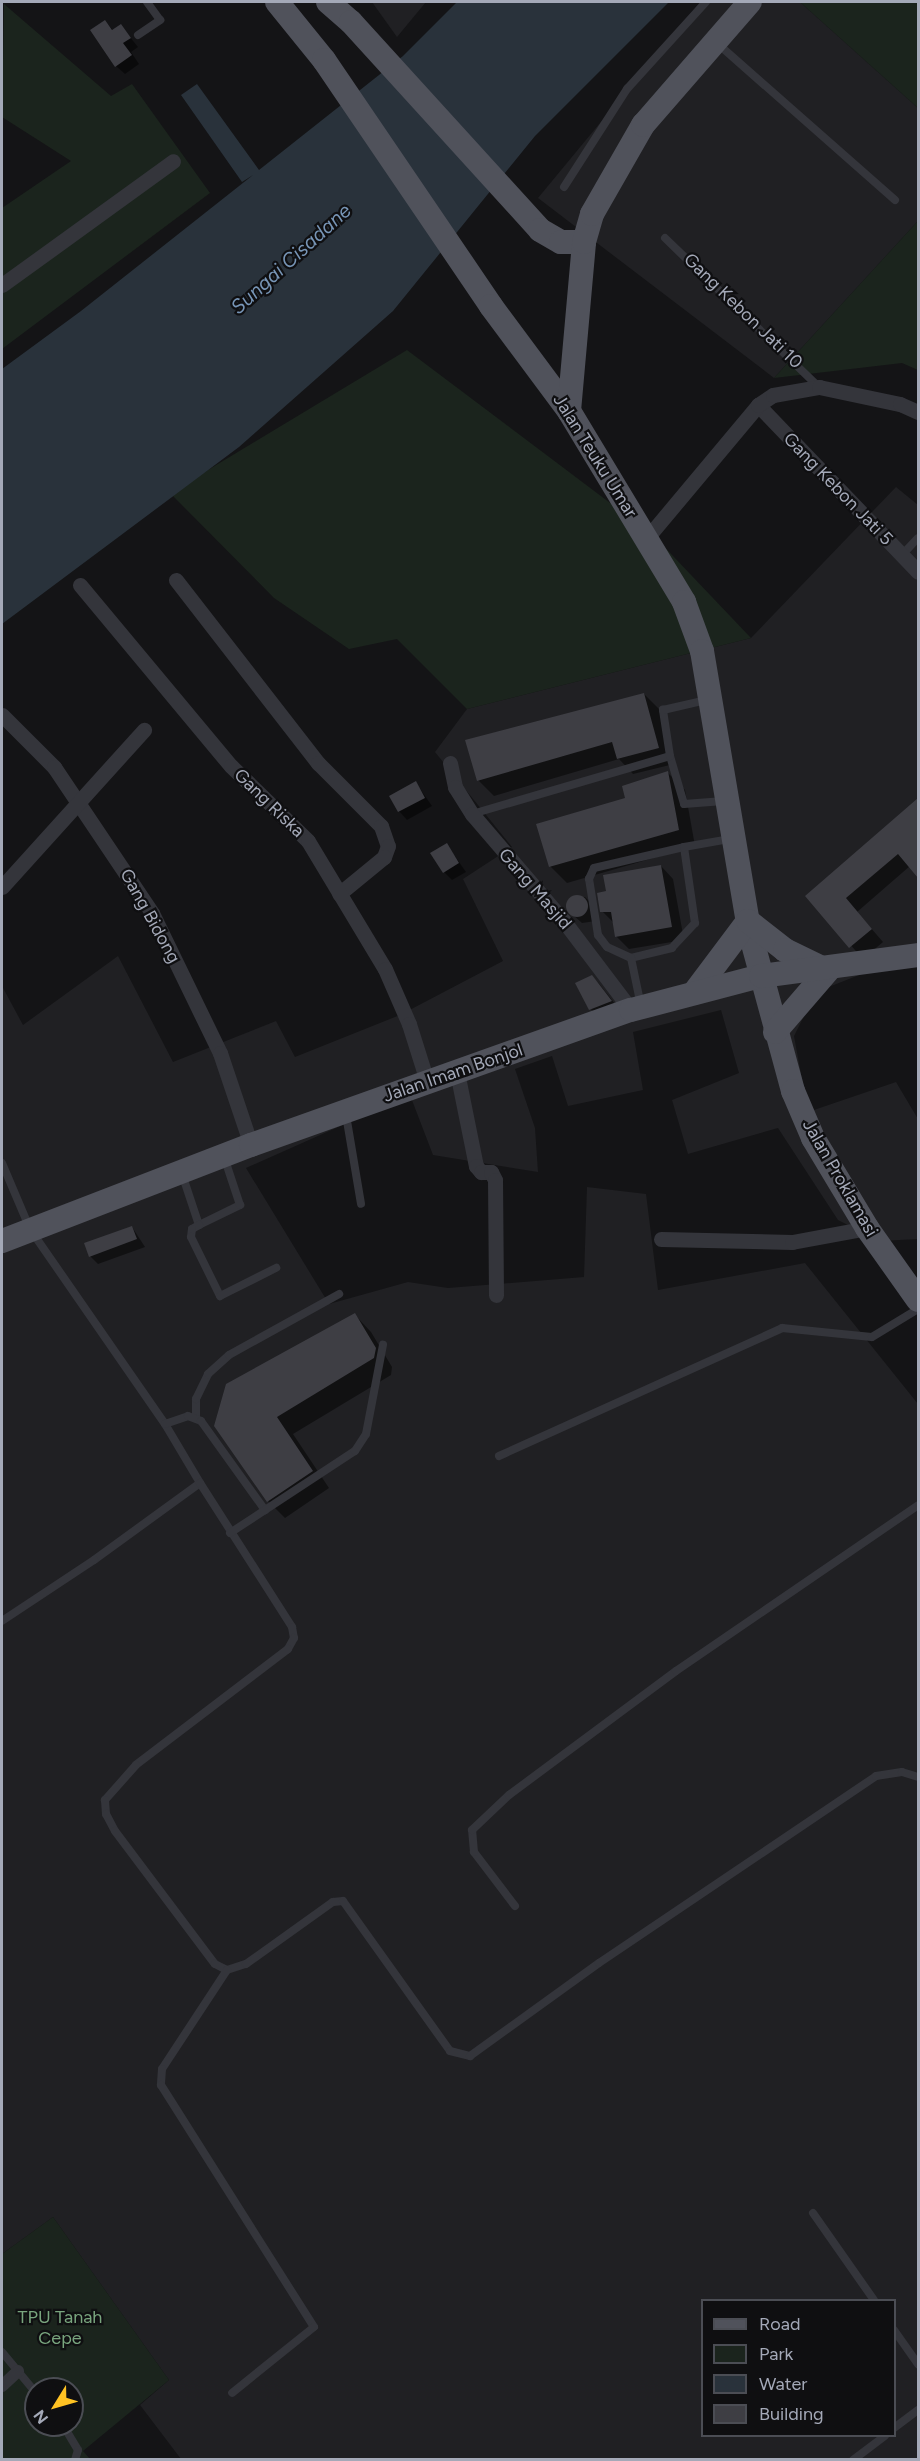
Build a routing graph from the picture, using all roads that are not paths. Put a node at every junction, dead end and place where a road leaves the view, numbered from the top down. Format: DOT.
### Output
graph roads {
  1 [pos="147,2"];
  2 [pos="277,2"];
  3 [pos="328,2"];
  4 [pos="706,2"];
  5 [pos="750,2"];
  6 [pos="138,35"];
  7 [pos="715,41"];
  8 [pos="173,161"];
  9 [pos="564,187"];
  10 [pos="895,200"];
  11 [pos="665,238"];
  12 [pos="584,242"];
  13 [pos="2,285"];
  14 [pos="819,387"];
  15 [pos="758,405"];
  16 [pos="569,411"];
  17 [pos="918,412"];
  18 [pos="918,538"];
  19 [pos="646,539"];
  20 [pos="902,555"];
  21 [pos="918,572"];
  22 [pos="176,580"];
  23 [pos="80,585"];
  24 [pos="711,700"];
  25 [pos="2,715"];
  26 [pos="144,730"];
  27 [pos="670,756"];
  28 [pos="450,763"];
  29 [pos="729,800"];
  30 [pos="80,804"];
  31 [pos="472,814"];
  32 [pos="735,838"];
  33 [pos="684,847"];
  34 [pos="2,887"];
  35 [pos="339,894"];
  36 [pos="748,921"];
  37 [pos="918,955"];
  38 [pos="631,958"];
  39 [pos="827,968"];
  40 [pos="761,976"];
  41 [pos="694,993"];
  42 [pos="636,1009"];
  43 [pos="775,1032"];
  44 [pos="457,1072"];
  45 [pos="427,1081"];
  46 [pos="345,1111"];
  47 [pos="251,1145"];
  48 [pos="223,1156"];
  49 [pos="2,1163"];
  50 [pos="182,1172"];
  51 [pos="361,1204"];
  52 [pos="199,1225"];
  53 [pos="867,1228"];
  54 [pos="30,1230"];
  55 [pos="661,1239"];
  56 [pos="2,1241"];
  57 [pos="276,1268"];
  58 [pos="339,1294"];
  59 [pos="496,1295"];
  60 [pos="918,1300"];
  61 [pos="918,1309"];
  62 [pos="383,1345"];
  63 [pos="196,1418"];
  64 [pos="165,1424"];
  65 [pos="499,1456"];
  66 [pos="200,1483"];
  67 [pos="918,1505"];
  68 [pos="265,1510"];
  69 [pos="230,1533"];
  70 [pos="2,1621"];
  71 [pos="918,1777"];
  72 [pos="515,1906"];
  73 [pos="227,1970"];
  74 [pos="813,2213"];
  75 [pos="873,2299"];
  76 [pos="896,2333"];
  77 [pos="2,2352"];
  78 [pos="918,2364"];
  79 [pos="18,2372"];
  80 [pos="24,2379"];
  81 [pos="2,2386"];
  82 [pos="232,2393"];
  83 [pos="918,2409"];
  84 [pos="896,2426"];
  85 [pos="70,2437"];
  86 [pos="884,2437"];
  87 [pos="75,2460"];
  88 [pos="853,2460"];
  1 -- 6 [label="lane"];
  2 -- 16 [label="main road, Jalan Teuku Umar"];
  3 -- 12 [label="main road"];
  4 -- 9 [label="lane"];
  5 -- 7 [label="main road"];
  7 -- 10 [label="lane"];
  7 -- 12 [label="main road"];
  8 -- 13 [label="street"];
  11 -- 14 [label="lane, Gang Kebon Jati 10"];
  12 -- 16 [label="main road"];
  14 -- 15 [label="street"];
  14 -- 17 [label="street"];
  15 -- 19 [label="street"];
  15 -- 20 [label="street, Gang Kebon Jati 5"];
  16 -- 19 [label="main road, Jalan Teuku Umar"];
  18 -- 20 [label="lane"];
  19 -- 24 [label="main road, Jalan Teuku Umar"];
  20 -- 21 [label="street, Gang Kebon Jati 5"];
  22 -- 35 [label="street"];
  23 -- 35 [label="street, Gang Riska"];
  24 -- 27 [label="lane"];
  24 -- 29 [label="main road, Jalan Teuku Umar"];
  25 -- 30 [label="street, Gang Bidong"];
  26 -- 30 [label="street"];
  27 -- 29 [label="lane"];
  27 -- 31 [label="lane"];
  28 -- 31 [label="street, Gang Masjid"];
  29 -- 32 [label="main road, Jalan Teuku Umar"];
  30 -- 34 [label="street"];
  30 -- 47 [label="street, Gang Bidong"];
  31 -- 42 [label="street, Gang Masjid"];
  32 -- 33 [label="lane"];
  32 -- 36 [label="main road, Jalan Teuku Umar"];
  33 -- 38 [label="lane"];
  33 -- 38 [label="lane"];
  35 -- 45 [label="street, Gang Riska"];
  36 -- 39 [label="main road"];
  36 -- 40 [label="main road, Jalan Teuku Umar"];
  36 -- 41 [label="main road"];
  37 -- 39 [label="main road, Jalan Imam Bonjol"];
  38 -- 42 [label="lane"];
  39 -- 40 [label="main road, Jalan Imam Bonjol"];
  39 -- 43 [label="main road"];
  40 -- 41 [label="main road, Jalan Imam Bonjol"];
  40 -- 43 [label="main road, Jalan Proklamasi"];
  41 -- 42 [label="main road, Jalan Imam Bonjol"];
  42 -- 44 [label="main road, Jalan Imam Bonjol"];
  43 -- 53 [label="main road, Jalan Proklamasi"];
  44 -- 45 [label="main road, Jalan Imam Bonjol"];
  44 -- 59 [label="street"];
  45 -- 46 [label="main road, Jalan Imam Bonjol"];
  46 -- 47 [label="main road, Jalan Imam Bonjol"];
  46 -- 51 [label="lane"];
  47 -- 48 [label="main road, Jalan Imam Bonjol"];
  48 -- 50 [label="main road, Jalan Imam Bonjol"];
  48 -- 52 [label="lane"];
  49 -- 54 [label="lane"];
  50 -- 52 [label="lane"];
  50 -- 54 [label="main road, Jalan Imam Bonjol"];
  52 -- 57 [label="lane"];
  53 -- 55 [label="street"];
  53 -- 60 [label="main road, Jalan Proklamasi"];
  54 -- 56 [label="main road, Jalan Imam Bonjol"];
  54 -- 64 [label="lane"];
  58 -- 63 [label="lane"];
  61 -- 65 [label="lane"];
  62 -- 68 [label="lane"];
  63 -- 64 [label="lane"];
  63 -- 68 [label="lane"];
  64 -- 66 [label="lane"];
  66 -- 69 [label="lane"];
  66 -- 70 [label="lane"];
  67 -- 72 [label="lane"];
  68 -- 69 [label="lane"];
  69 -- 73 [label="lane"];
  71 -- 73 [label="lane"];
  73 -- 82 [label="lane"];
  74 -- 75 [label="lane"];
  76 -- 78 [label="lane"];
  77 -- 79 [label="lane"];
  79 -- 80 [label="lane"];
  79 -- 81 [label="street"];
  83 -- 84 [label="lane"];
  85 -- 87 [label="lane"];
  86 -- 88 [label="lane"];
}
